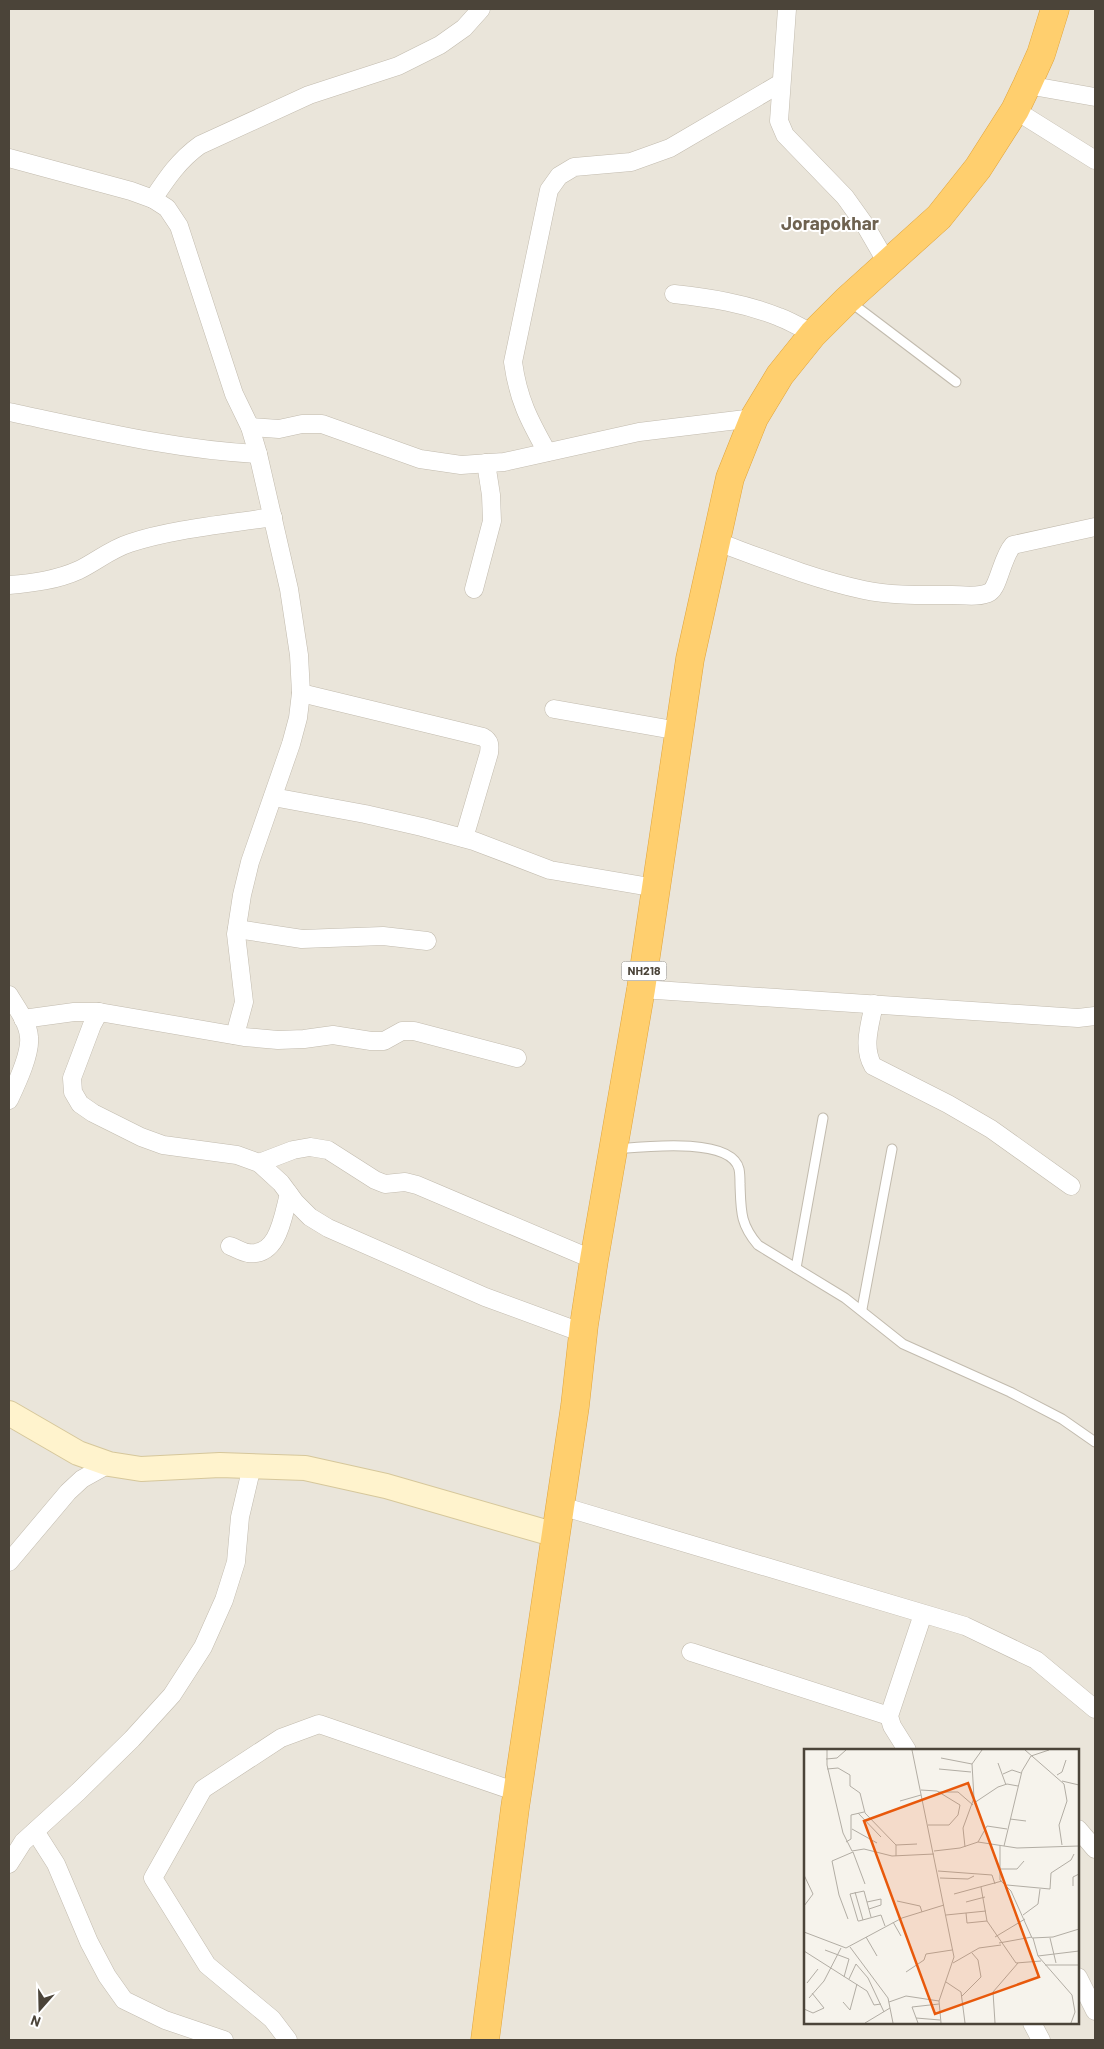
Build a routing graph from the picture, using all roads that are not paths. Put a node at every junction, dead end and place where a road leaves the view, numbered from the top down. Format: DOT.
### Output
graph roads {
  1 [pos="481,9"];
  2 [pos="787,9"];
  3 [pos="1055,9"];
  4 [pos="781,83"];
  5 [pos="1027,85"];
  6 [pos="1095,97"];
  7 [pos="1015,110"];
  8 [pos="9,158"];
  9 [pos="1095,160"];
  10 [pos="152,199"];
  11 [pos="886,263"];
  12 [pos="674,294"];
  13 [pos="847,300"];
  14 [pos="813,334"];
  15 [pos="956,382"];
  16 [pos="9,412"];
  17 [pos="754,418"];
  18 [pos="250,427"];
  19 [pos="547,452"];
  20 [pos="258,454"];
  21 [pos="486,463"];
  22 [pos="273,517"];
  23 [pos="1095,527"];
  24 [pos="715,541"];
  25 [pos="9,585"];
  26 [pos="474,589"];
  27 [pos="301,693"];
  28 [pos="554,709"];
  29 [pos="679,731"];
  30 [pos="273,797"];
  31 [pos="464,838"];
  32 [pos="656,888"];
  33 [pos="237,929"];
  34 [pos="427,941"];
  35 [pos="641,989"];
  36 [pos="9,995"];
  37 [pos="874,1004"];
  38 [pos="99,1012"];
  39 [pos="1095,1016"];
  40 [pos="23,1019"];
  41 [pos="235,1035"];
  42 [pos="517,1058"];
  43 [pos="9,1100"];
  44 [pos="823,1118"];
  45 [pos="613,1149"];
  46 [pos="892,1149"];
  47 [pos="259,1163"];
  48 [pos="1071,1186"];
  49 [pos="289,1194"];
  50 [pos="230,1246"];
  51 [pos="594,1260"];
  52 [pos="796,1268"];
  53 [pos="862,1309"];
  54 [pos="583,1333"];
  55 [pos="9,1413"];
  56 [pos="1095,1442"];
  57 [pos="108,1464"];
  58 [pos="252,1466"];
  59 [pos="561,1506"];
  60 [pos="556,1535"];
  61 [pos="9,1562"];
  62 [pos="923,1614"];
  63 [pos="691,1652"];
  64 [pos="1095,1709"];
  65 [pos="889,1716"];
  66 [pos="906,1749"];
  67 [pos="517,1792"];
  68 [pos="1079,1830"];
  69 [pos="22,1841"];
  70 [pos="1095,1849"];
  71 [pos="9,1864"];
  72 [pos="1079,1979"];
  73 [pos="1095,2011"];
  74 [pos="1033,2024"];
  75 [pos="224,2040"];
  76 [pos="288,2040"];
  77 [pos="485,2040"];
  78 [pos="1041,2040"];
  1 -- 10 [label="street"];
  2 -- 4 [label="street"];
  3 -- 5 [label="highway, NH218"];
  4 -- 11 [label="street"];
  4 -- 19 [label="street"];
  5 -- 6 [label="street"];
  5 -- 7 [label="highway, NH218"];
  7 -- 9 [label="street"];
  7 -- 11 [label="highway, NH218"];
  8 -- 10 [label="street"];
  10 -- 18 [label="street"];
  11 -- 13 [label="highway, NH218"];
  12 -- 14 [label="street"];
  13 -- 14 [label="highway, NH218"];
  13 -- 15 [label="lane"];
  14 -- 17 [label="highway, NH218"];
  16 -- 20 [label="street"];
  17 -- 19 [label="street"];
  17 -- 24 [label="highway, NH218"];
  18 -- 20 [label="street"];
  18 -- 21 [label="street"];
  19 -- 21 [label="street"];
  20 -- 22 [label="street"];
  21 -- 26 [label="street"];
  22 -- 25 [label="street"];
  22 -- 27 [label="street"];
  23 -- 24 [label="street"];
  24 -- 29 [label="highway, NH218"];
  27 -- 30 [label="street"];
  27 -- 31 [label="street"];
  28 -- 29 [label="street"];
  29 -- 32 [label="highway, NH218"];
  30 -- 31 [label="street"];
  30 -- 33 [label="street"];
  31 -- 32 [label="street"];
  32 -- 35 [label="highway, NH218"];
  33 -- 34 [label="street"];
  33 -- 41 [label="street"];
  35 -- 37 [label="street"];
  35 -- 45 [label="highway, NH218"];
  36 -- 40 [label="street"];
  37 -- 39 [label="street"];
  37 -- 48 [label="street"];
  38 -- 40 [label="street"];
  38 -- 41 [label="street"];
  38 -- 47 [label="street"];
  40 -- 43 [label="street"];
  41 -- 42 [label="street"];
  44 -- 52 [label="lane"];
  45 -- 51 [label="highway, NH218"];
  45 -- 52 [label="lane"];
  46 -- 53 [label="lane"];
  47 -- 49 [label="street"];
  47 -- 51 [label="street"];
  49 -- 50 [label="street"];
  49 -- 54 [label="street"];
  51 -- 54 [label="highway, NH218"];
  52 -- 53 [label="lane"];
  53 -- 56 [label="lane"];
  54 -- 59 [label="highway, NH218"];
  55 -- 57 [label="street"];
  57 -- 58 [label="street"];
  57 -- 61 [label="street"];
  58 -- 60 [label="street"];
  58 -- 69 [label="street"];
  59 -- 60 [label="highway, NH218"];
  59 -- 62 [label="street"];
  60 -- 67 [label="highway, NH218"];
  62 -- 64 [label="street"];
  62 -- 65 [label="street"];
  63 -- 65 [label="street"];
  65 -- 66 [label="street"];
  67 -- 76 [label="street"];
  67 -- 77 [label="highway, NH218"];
  68 -- 70 [label="street"];
  69 -- 71 [label="street"];
  69 -- 75 [label="street"];
  72 -- 73 [label="street"];
  74 -- 78 [label="street"];
}
